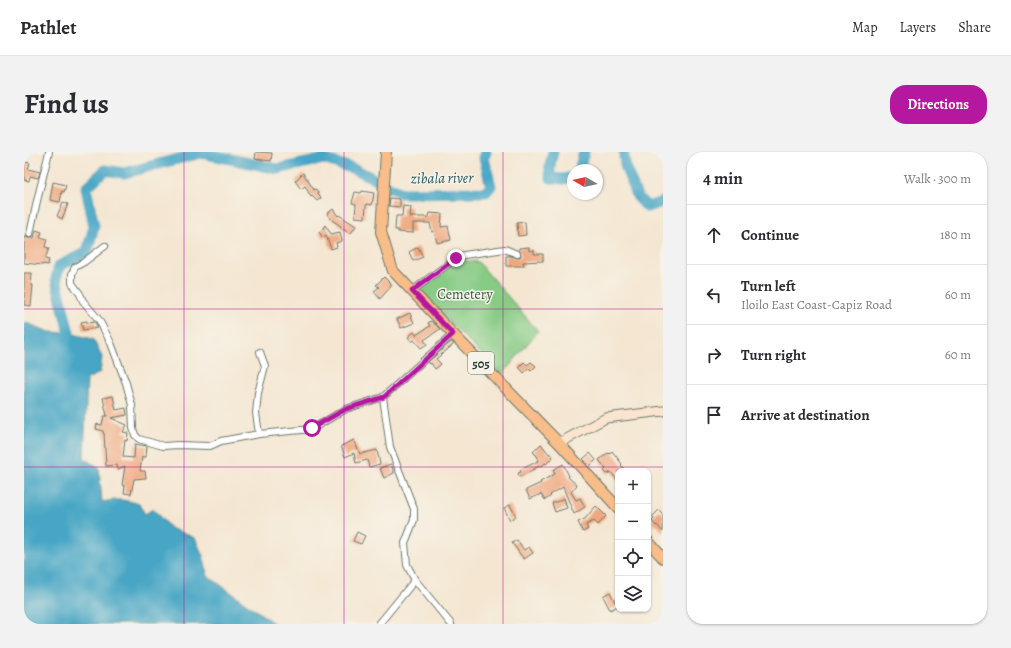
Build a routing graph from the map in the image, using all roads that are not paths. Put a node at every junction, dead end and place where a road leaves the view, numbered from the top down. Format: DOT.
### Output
graph roads {
  1 [pos="49,152"];
  2 [pos="386,152"];
  3 [pos="30,234"];
  4 [pos="105,246"];
  5 [pos="517,254"];
  6 [pos="412,291"];
  7 [pos="453,334"];
  8 [pos="260,352"];
  9 [pos="384,397"];
  10 [pos="663,411"];
  11 [pos="259,434"];
  12 [pos="559,443"];
  13 [pos="615,505"];
  14 [pos="651,544"];
  15 [pos="663,558"];
  16 [pos="415,580"];
  17 [pos="378,624"];
  18 [pos="451,624"];
  1 -- 3 [label="street"];
  2 -- 6 [label="main road, 505"];
  4 -- 11 [label="street"];
  5 -- 6 [label="street"];
  6 -- 7 [label="main road, 505"];
  7 -- 9 [label="street"];
  7 -- 12 [label="main road, 505"];
  8 -- 11 [label="street"];
  9 -- 11 [label="street"];
  9 -- 16 [label="street"];
  10 -- 12 [label="street"];
  12 -- 13 [label="main road, 505"];
  14 -- 15 [label="main road"];
  16 -- 17 [label="street"];
  16 -- 18 [label="street"];
}
